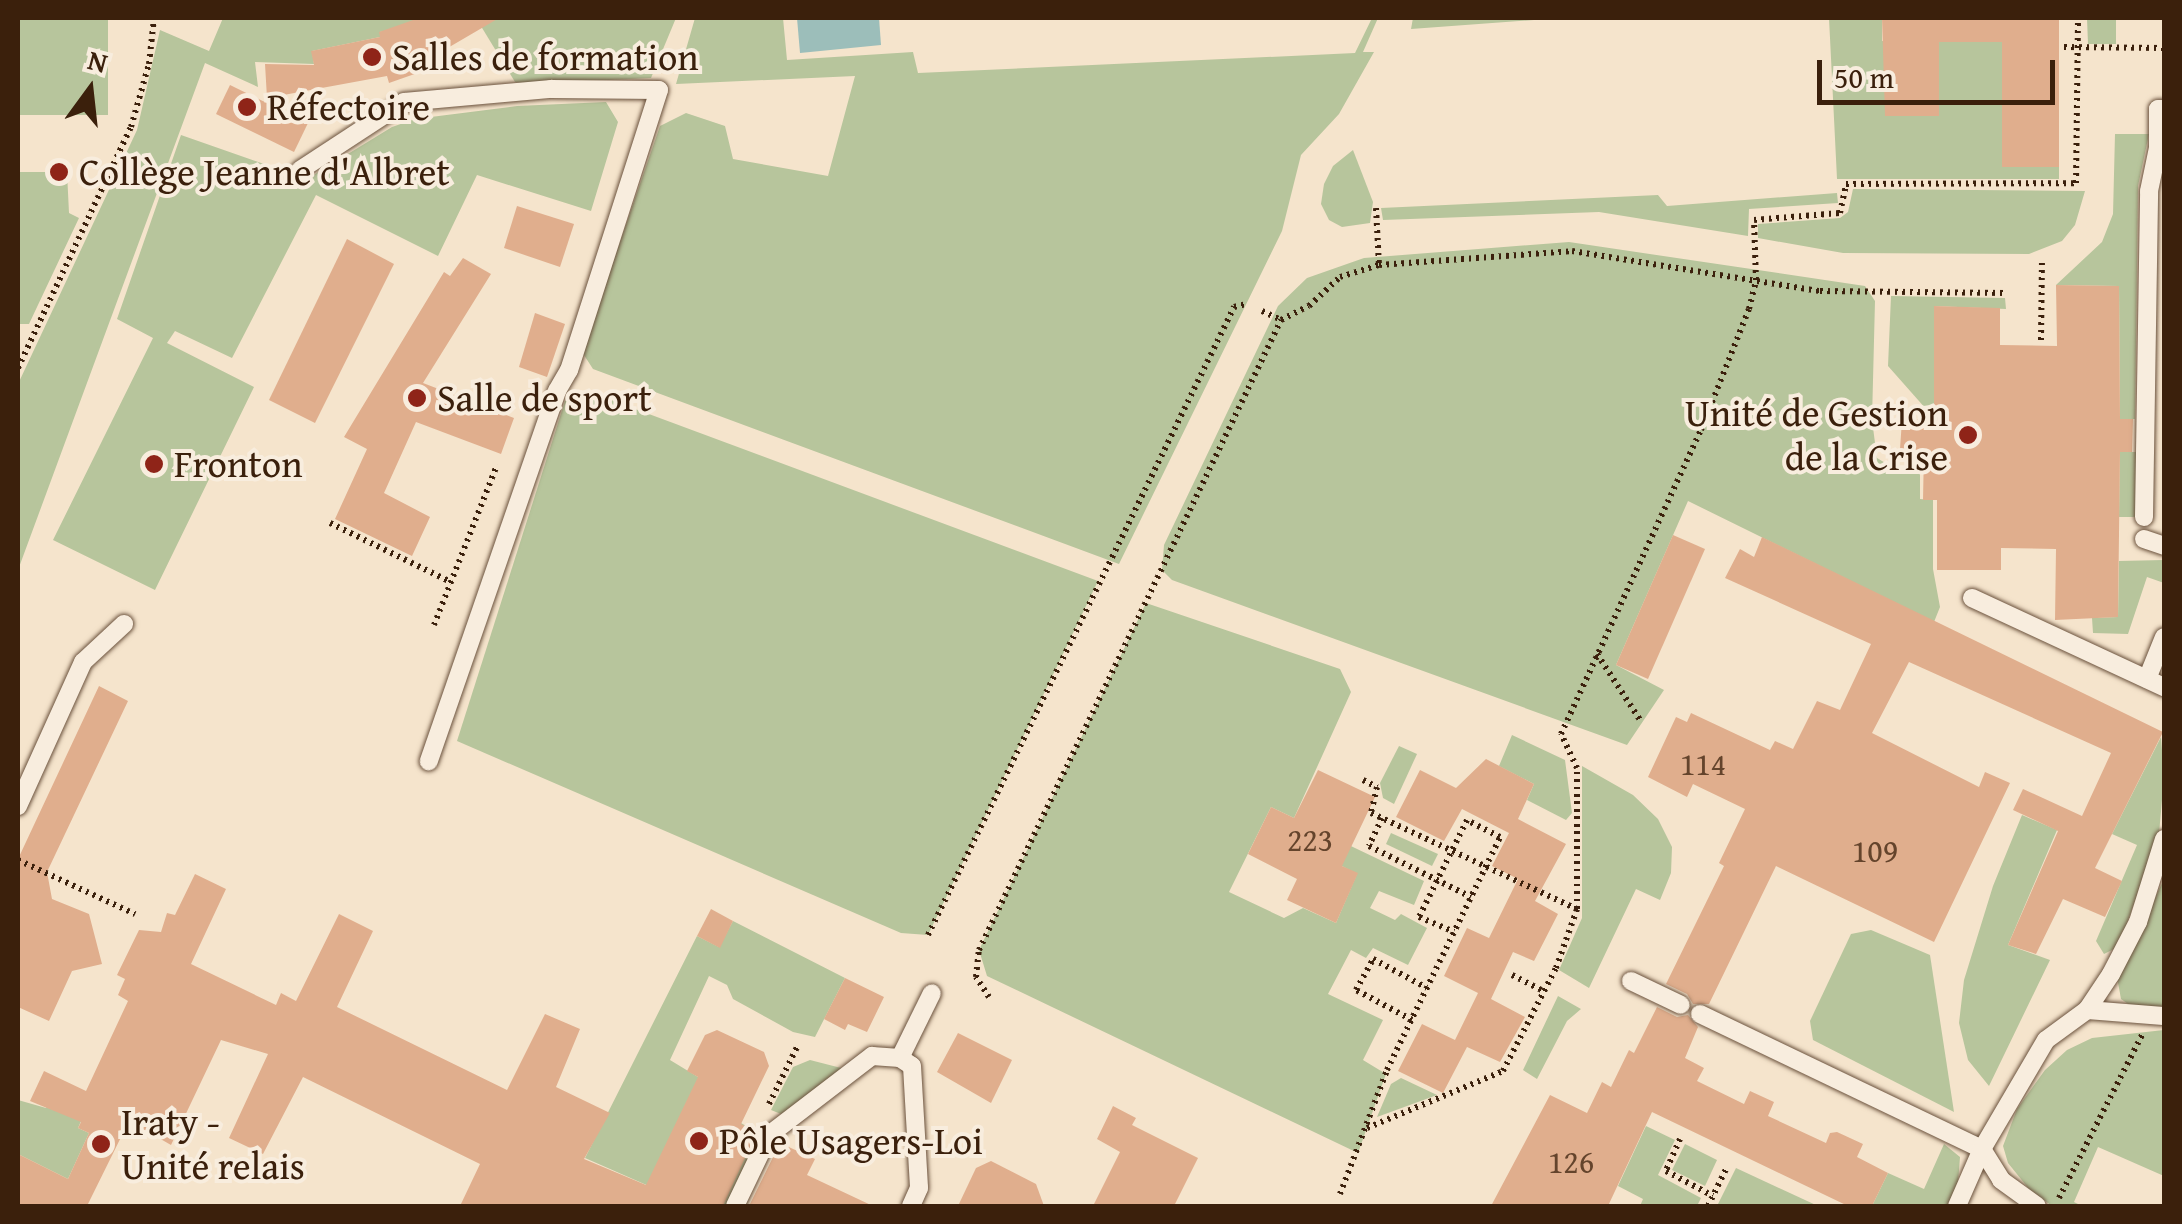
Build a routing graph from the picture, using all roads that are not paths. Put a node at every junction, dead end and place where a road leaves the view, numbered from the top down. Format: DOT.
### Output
graph roads {
  1 [pos="2161,109"];
  2 [pos="300,170"];
  3 [pos="2144,517"];
  4 [pos="2144,539"];
  5 [pos="2164,546"];
  6 [pos="1972,598"];
  7 [pos="124,624"];
  8 [pos="2164,637"];
  9 [pos="2156,683"];
  10 [pos="429,761"];
  11 [pos="18,806"];
  12 [pos="2164,839"];
  13 [pos="1631,981"];
  14 [pos="932,993"];
  15 [pos="1680,1005"];
  16 [pos="2087,1010"];
  17 [pos="1700,1014"];
  18 [pos="2158,1016"];
  19 [pos="900,1058"];
  20 [pos="1982,1150"];
  21 [pos="735,1206"];
  22 [pos="911,1206"];
  23 [pos="1957,1206"];
  24 [pos="2038,1206"];
  1 -- 3 [label="lane"];
  2 -- 10 [label="lane"];
  4 -- 5 [label="lane"];
  6 -- 9 [label="lane"];
  7 -- 11 [label="lane"];
  8 -- 9 [label="lane"];
  12 -- 16 [label="lane"];
  13 -- 15 [label="lane"];
  14 -- 19 [label="lane"];
  16 -- 18 [label="lane"];
  16 -- 20 [label="lane"];
  17 -- 20 [label="lane"];
  19 -- 21 [label="lane"];
  19 -- 22 [label="lane"];
  20 -- 23 [label="lane"];
  20 -- 24 [label="lane"];
}
